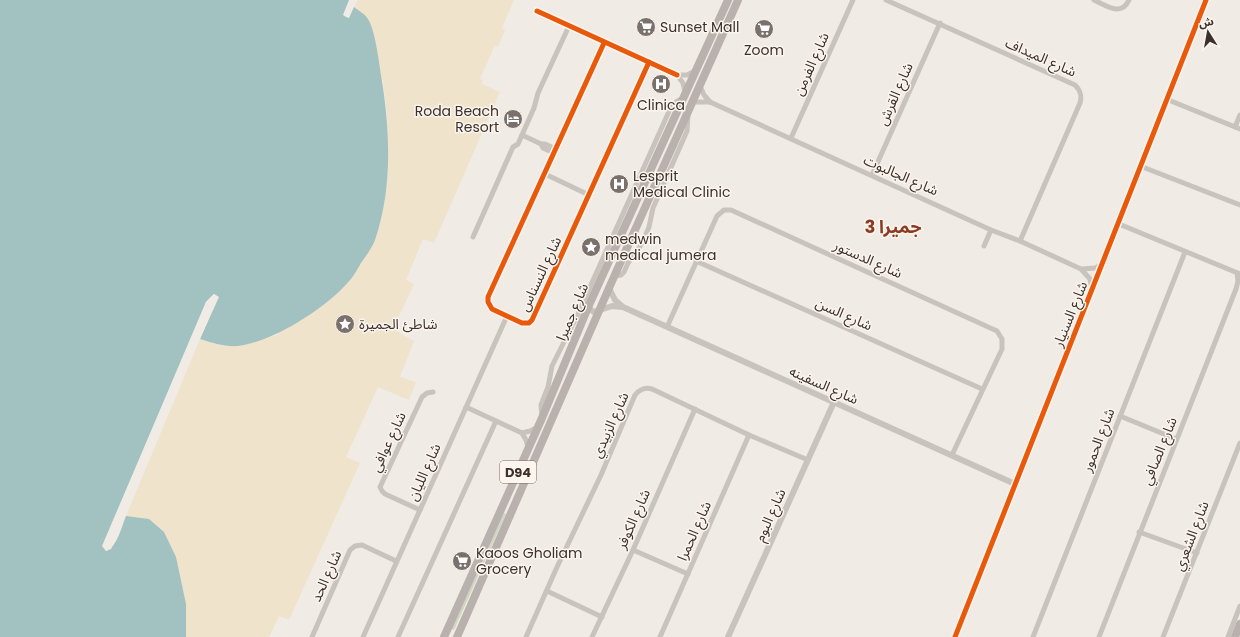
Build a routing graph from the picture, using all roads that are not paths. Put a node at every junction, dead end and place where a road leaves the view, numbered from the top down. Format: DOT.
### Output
graph roads {
  1 [pos="728,0"];
  2 [pos="738,0"];
  3 [pos="853,0"];
  4 [pos="886,0"];
  5 [pos="1094,0"];
  6 [pos="1130,0"];
  7 [pos="1206,0"];
  8 [pos="537,11"];
  9 [pos="940,24"];
  10 [pos="569,26"];
  11 [pos="604,43"];
  12 [pos="649,62"];
  13 [pos="696,71"];
  14 [pos="677,75"];
  15 [pos="700,86"];
  16 [pos="684,96"];
  17 [pos="1166,100"];
  18 [pos="692,102"];
  19 [pos="710,102"];
  20 [pos="1240,115"];
  21 [pos="1238,128"];
  22 [pos="522,135"];
  23 [pos="791,138"];
  24 [pos="555,151"];
  25 [pos="1140,166"];
  26 [pos="545,174"];
  27 [pos="872,175"];
  28 [pos="589,195"];
  29 [pos="1240,206"];
  30 [pos="1119,224"];
  31 [pos="991,230"];
  32 [pos="473,237"];
  33 [pos="1020,241"];
  34 [pos="984,246"];
  35 [pos="1185,252"];
  36 [pos="696,261"];
  37 [pos="1104,262"];
  38 [pos="1081,269"];
  39 [pos="1239,273"];
  40 [pos="610,288"];
  41 [pos="1092,291"];
  42 [pos="589,306"];
  43 [pos="624,307"];
  44 [pos="600,310"];
  45 [pos="507,316"];
  46 [pos="667,327"];
  47 [pos="578,331"];
  48 [pos="589,334"];
  49 [pos="982,390"];
  50 [pos="433,392"];
  51 [pos="834,402"];
  52 [pos="466,408"];
  53 [pos="694,409"];
  54 [pos="1120,416"];
  55 [pos="542,418"];
  56 [pos="496,421"];
  57 [pos="538,427"];
  58 [pos="522,433"];
  59 [pos="749,435"];
  60 [pos="1176,439"];
  61 [pos="1240,443"];
  62 [pos="528,448"];
  63 [pos="952,454"];
  64 [pos="808,460"];
  65 [pos="1016,484"];
  66 [pos="420,510"];
  67 [pos="1139,532"];
  68 [pos="633,550"];
  69 [pos="1197,553"];
  70 [pos="396,561"];
  71 [pos="688,574"];
  72 [pos="547,591"];
  73 [pos="1240,606"];
  74 [pos="602,616"];
  75 [pos="1235,631"];
  76 [pos="312,637"];
  77 [pos="363,637"];
  78 [pos="398,637"];
  79 [pos="444,637"];
  80 [pos="457,637"];
  81 [pos="526,637"];
  82 [pos="592,637"];
  83 [pos="660,637"];
  84 [pos="728,637"];
  85 [pos="957,637"];
  86 [pos="1033,637"];
  87 [pos="1099,637"];
  88 [pos="1163,637"];
  1 -- 13 [label="main road, شارع جميرا / D94"];
  2 -- 15 [label="main road, شارع جميرا / D94"];
  3 -- 23 [label="street, شارع الفرمن"];
  4 -- 9 [label="street, شارع الميداف"];
  5 -- 6 [label="street"];
  7 -- 17 [label="street, شارع السنيار"];
  8 -- 10 [label="street"];
  9 -- 27 [label="street, شارع القرش"];
  9 -- 33 [label="street, شارع الميداف"];
  10 -- 11 [label="street"];
  10 -- 22 [label="street"];
  11 -- 12 [label="street"];
  11 -- 24 [label="street, شارع النسناس"];
  12 -- 14 [label="street"];
  12 -- 28 [label="street, شارع النسناس"];
  13 -- 14 [label="street"];
  13 -- 16 [label="main road, شارع جميرا / D94"];
  14 -- 16 [label="street"];
  15 -- 18 [label="main road, شارع جميرا / D94"];
  15 -- 19 [label="street"];
  16 -- 42 [label="main road, شارع جميرا / D94"];
  16 -- 55 [label="street"];
  17 -- 21 [label="street"];
  17 -- 25 [label="street, شارع السنيار"];
  18 -- 19 [label="street, شارع الجالبوت"];
  18 -- 40 [label="main road, شارع جميرا / D94"];
  19 -- 23 [label="street, شارع الجالبوت"];
  20 -- 21 [label="street"];
  22 -- 24 [label="street"];
  22 -- 32 [label="street"];
  23 -- 27 [label="street, شارع الجالبوت"];
  24 -- 26 [label="street, شارع النسناس"];
  25 -- 29 [label="street"];
  25 -- 30 [label="street, شارع السنيار"];
  26 -- 28 [label="street"];
  26 -- 45 [label="street, شارع النسناس"];
  27 -- 31 [label="street, شارع الجالبوت"];
  28 -- 45 [label="street, شارع النسناس"];
  30 -- 35 [label="street"];
  30 -- 37 [label="street, شارع السنيار"];
  31 -- 33 [label="street, شارع الجالبوت"];
  31 -- 34 [label="street"];
  33 -- 38 [label="street, شارع الجالبوت"];
  35 -- 39 [label="street"];
  35 -- 54 [label="street, شارع الحمور"];
  36 -- 46 [label="street, شارع الدستور"];
  36 -- 49 [label="street, شارع السن"];
  36 -- 49 [label="street, شارع الدستور"];
  37 -- 38 [label="street"];
  37 -- 41 [label="street, شارع السنيار"];
  38 -- 41 [label="street"];
  39 -- 60 [label="street, شارع الصافي"];
  40 -- 43 [label="street, شارع السفينه"];
  40 -- 44 [label="main road, شارع جميرا / D94"];
  41 -- 65 [label="street, شارع السنيار"];
  42 -- 44 [label="street, شارع السفينه"];
  42 -- 47 [label="main road, شارع جميرا / D94"];
  43 -- 44 [label="street, شارع السفينه"];
  43 -- 46 [label="street, شارع السفينه"];
  44 -- 48 [label="main road, شارع جميرا / D94"];
  45 -- 52 [label="street, شارع الليان"];
  46 -- 51 [label="street, شارع السفينه"];
  47 -- 48 [label="main road"];
  47 -- 55 [label="main road, شارع جميرا / D94"];
  48 -- 80 [label="main road, شارع جميرا / D94"];
  49 -- 63 [label="street, شارع الدستور"];
  50 -- 66 [label="street, شارع عوافي"];
  51 -- 63 [label="street, شارع السفينه"];
  51 -- 64 [label="street, شارع البوم"];
  52 -- 56 [label="street"];
  52 -- 66 [label="street, شارع الليان"];
  53 -- 59 [label="street, شارع الزبيدي"];
  53 -- 68 [label="street, شارع الكوفر"];
  53 -- 72 [label="street, شارع الزبيدي"];
  54 -- 60 [label="street"];
  54 -- 86 [label="street, شارع الحمور"];
  55 -- 57 [label="main road, شارع جميرا / D94"];
  56 -- 58 [label="street"];
  56 -- 78 [label="street"];
  57 -- 58 [label="street"];
  57 -- 62 [label="main road, شارع جميرا / D94"];
  58 -- 62 [label="street"];
  59 -- 64 [label="street, شارع الزبيدي"];
  59 -- 71 [label="street, شارع الحمرا"];
  60 -- 67 [label="street, شارع الصافي"];
  61 -- 69 [label="street, شارع الشعري"];
  62 -- 79 [label="main road, شارع جميرا / D94"];
  63 -- 65 [label="street, شارع السفينه"];
  64 -- 84 [label="street, شارع البوم"];
  65 -- 85 [label="street, شارع السنيار"];
  66 -- 70 [label="street, شارع الليان"];
  67 -- 69 [label="street"];
  67 -- 87 [label="street, شارع الصافي"];
  68 -- 71 [label="street"];
  68 -- 74 [label="street, شارع الكوفر"];
  69 -- 88 [label="street, شارع الشعري"];
  70 -- 76 [label="street, شارع الحد"];
  70 -- 77 [label="street, شارع الليان"];
  71 -- 83 [label="street, شارع الحمرا"];
  72 -- 74 [label="street"];
  72 -- 81 [label="street, شارع الزبيدي"];
  73 -- 75 [label="street"];
  74 -- 82 [label="street, شارع الكوفر"];
}
